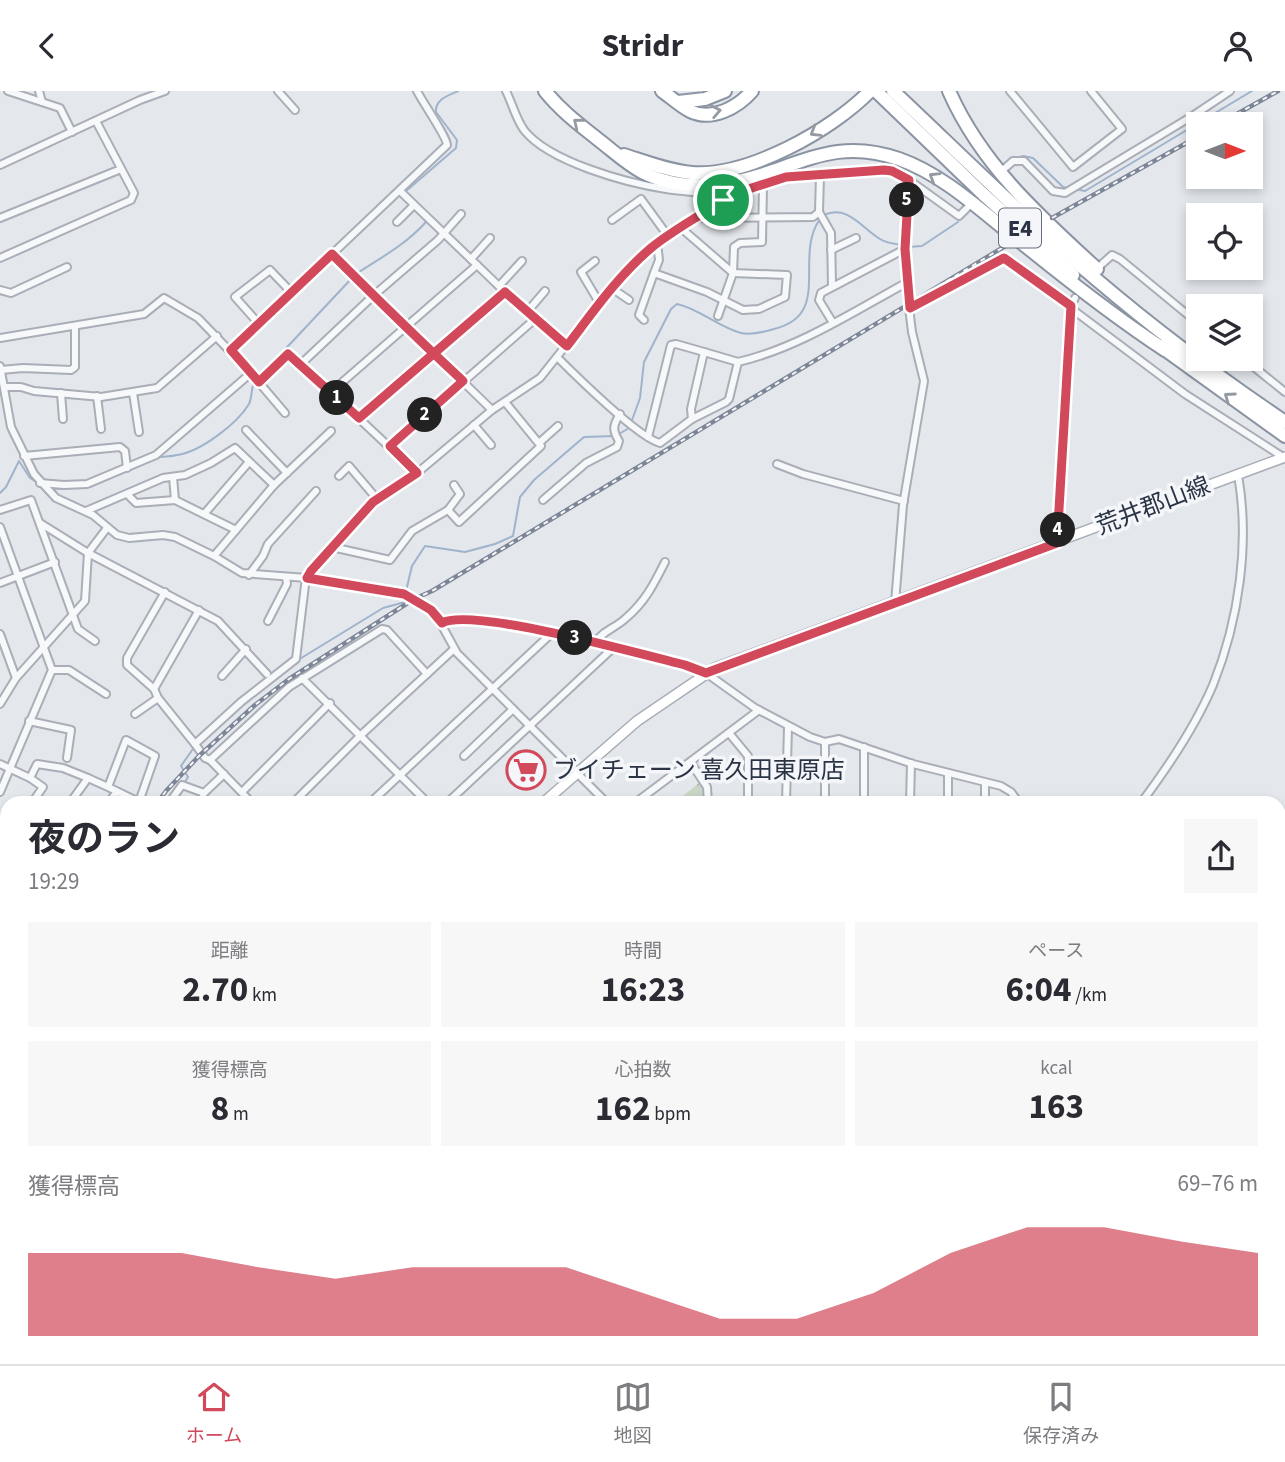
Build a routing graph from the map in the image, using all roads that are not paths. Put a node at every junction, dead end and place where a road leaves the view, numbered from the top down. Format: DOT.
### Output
graph roads {
  1 [pos="8,91"];
  2 [pos="39,91"];
  3 [pos="165,91"];
  4 [pos="278,91"];
  5 [pos="417,91"];
  6 [pos="506,91"];
  7 [pos="545,91"];
  8 [pos="662,91"];
  9 [pos="725,91"];
  10 [pos="752,91"];
  11 [pos="870,91"];
  12 [pos="949,91"];
  13 [pos="1010,91"];
  14 [pos="1091,91"];
  15 [pos="1230,91"];
  16 [pos="884,93"];
  17 [pos="42,102"];
  18 [pos="678,102"];
  19 [pos="295,110"];
  20 [pos="96,121"];
  21 [pos="72,132"];
  22 [pos="614,152"];
  23 [pos="0,165"];
  24 [pos="121,169"];
  25 [pos="1004,169"];
  26 [pos="820,175"];
  27 [pos="909,180"];
  28 [pos="763,184"];
  29 [pos="400,191"];
  30 [pos="723,200"];
  31 [pos="414,205"];
  32 [pos="968,208"];
  33 [pos="820,212"];
  34 [pos="461,214"];
  35 [pos="0,218"];
  36 [pos="697,218"];
  37 [pos="762,218"];
  38 [pos="612,220"];
  39 [pos="397,222"];
  40 [pos="681,228"];
  41 [pos="444,233"];
  42 [pos="668,236"];
  43 [pos="490,238"];
  44 [pos="856,238"];
  45 [pos="657,243"];
  46 [pos="905,249"];
  47 [pos="831,250"];
  48 [pos="332,254"];
  49 [pos="0,258"];
  50 [pos="522,261"];
  51 [pos="595,261"];
  52 [pos="474,262"];
  53 [pos="1102,264"];
  54 [pos="66,267"];
  55 [pos="654,273"];
  56 [pos="733,273"];
  57 [pos="906,283"];
  58 [pos="832,286"];
  59 [pos="502,289"];
  60 [pos="613,289"];
  61 [pos="0,291"];
  62 [pos="545,291"];
  63 [pos="292,293"];
  64 [pos="373,296"];
  65 [pos="1075,298"];
  66 [pos="629,300"];
  67 [pos="724,302"];
  68 [pos="600,304"];
  69 [pos="1071,306"];
  70 [pos="910,308"];
  71 [pos="527,312"];
  72 [pos="1186,313"];
  73 [pos="718,316"];
  74 [pos="535,319"];
  75 [pos="644,320"];
  76 [pos="833,323"];
  77 [pos="259,324"];
  78 [pos="75,326"];
  79 [pos="406,326"];
  80 [pos="217,336"];
  81 [pos="0,338"];
  82 [pos="1168,344"];
  83 [pos="567,346"];
  84 [pos="231,350"];
  85 [pos="704,352"];
  86 [pos="433,353"];
  87 [pos="558,359"];
  88 [pos="738,362"];
  89 [pos="301,364"];
  90 [pos="1,368"];
  91 [pos="1259,371"];
  92 [pos="251,373"];
  93 [pos="463,381"];
  94 [pos="259,382"];
  95 [pos="5,387"];
  96 [pos="331,392"];
  97 [pos="1285,392"];
  98 [pos="61,393"];
  99 [pos="132,393"];
  100 [pos="97,396"];
  101 [pos="2,402"];
  102 [pos="505,402"];
  103 [pos="492,410"];
  104 [pos="285,413"];
  105 [pos="620,414"];
  106 [pos="359,418"];
  107 [pos="63,419"];
  108 [pos="692,419"];
  109 [pos="1285,422"];
  110 [pos="474,425"];
  111 [pos="558,426"];
  112 [pos="101,429"];
  113 [pos="246,430"];
  114 [pos="331,431"];
  115 [pos="139,432"];
  116 [pos="1285,436"];
  117 [pos="648,437"];
  118 [pos="539,443"];
  119 [pos="491,445"];
  120 [pos="390,446"];
  121 [pos="24,456"];
  122 [pos="1284,457"];
  123 [pos="249,462"];
  124 [pos="777,464"];
  125 [pos="127,468"];
  126 [pos="287,473"];
  127 [pos="417,473"];
  128 [pos="1238,475"];
  129 [pos="339,476"];
  130 [pos="173,477"];
  131 [pos="40,483"];
  132 [pos="274,485"];
  133 [pos="454,485"];
  134 [pos="316,491"];
  135 [pos="128,495"];
  136 [pos="377,499"];
  137 [pos="175,500"];
  138 [pos="542,500"];
  139 [pos="904,501"];
  140 [pos="0,510"];
  141 [pos="448,510"];
  142 [pos="86,512"];
  143 [pos="205,513"];
  144 [pos="40,523"];
  145 [pos="0,527"];
  146 [pos="107,528"];
  147 [pos="236,530"];
  148 [pos="1057,543"];
  149 [pos="332,547"];
  150 [pos="88,553"];
  151 [pos="214,556"];
  152 [pos="55,562"];
  153 [pos="665,562"];
  154 [pos="249,575"];
  155 [pos="18,576"];
  156 [pos="286,577"];
  157 [pos="307,578"];
  158 [pos="0,583"];
  159 [pos="165,592"];
  160 [pos="894,603"];
  161 [pos="200,610"];
  162 [pos="72,612"];
  163 [pos="268,621"];
  164 [pos="442,623"];
  165 [pos="552,633"];
  166 [pos="0,634"];
  167 [pos="95,641"];
  168 [pos="595,643"];
  169 [pos="44,646"];
  170 [pos="614,647"];
  171 [pos="246,649"];
  172 [pos="454,649"];
  173 [pos="52,670"];
  174 [pos="706,673"];
  175 [pos="267,674"];
  176 [pos="427,674"];
  177 [pos="222,676"];
  178 [pos="16,678"];
  179 [pos="302,678"];
  180 [pos="491,687"];
  181 [pos="154,689"];
  182 [pos="106,694"];
  183 [pos="158,698"];
  184 [pos="330,703"];
  185 [pos="0,704"];
  186 [pos="513,709"];
  187 [pos="759,710"];
  188 [pos="135,714"];
  189 [pos="29,720"];
  190 [pos="531,726"];
  191 [pos="788,727"];
  192 [pos="729,733"];
  193 [pos="361,735"];
  194 [pos="825,742"];
  195 [pos="195,744"];
  196 [pos="864,747"];
  197 [pos="464,756"];
  198 [pos="67,758"];
  199 [pos="210,760"];
  200 [pos="691,763"];
  201 [pos="911,763"];
  202 [pos="0,764"];
  203 [pos="10,770"];
  204 [pos="577,773"];
  205 [pos="224,774"];
  206 [pos="948,774"];
  207 [pos="400,775"];
  208 [pos="30,778"];
  209 [pos="88,778"];
  210 [pos="985,783"];
  211 [pos="108,787"];
  212 [pos="0,792"];
  213 [pos="117,792"];
  214 [pos="242,792"];
  215 [pos="204,793"];
  216 [pos="37,796"];
  217 [pos="75,796"];
  218 [pos="114,796"];
  219 [pos="127,796"];
  220 [pos="141,796"];
  221 [pos="175,796"];
  222 [pos="203,796"];
  223 [pos="246,796"];
  224 [pos="300,796"];
  225 [pos="378,796"];
  226 [pos="421,796"];
  227 [pos="455,796"];
  228 [pos="551,796"];
  229 [pos="600,796"];
  230 [pos="645,796"];
  231 [pos="708,796"];
  232 [pos="748,796"];
  233 [pos="786,796"];
  234 [pos="825,796"];
  235 [pos="864,796"];
  236 [pos="910,796"];
  237 [pos="948,796"];
  238 [pos="985,796"];
  239 [pos="1014,796"];
  240 [pos="1146,796"];
  1 -- 17 [label="street"];
  2 -- 17 [label="street"];
  3 -- 20 [label="street"];
  4 -- 19 [label="street"];
  5 -- 29 [label="street"];
  6 -- 30 [label="street"];
  22 -- 7 [label="highway, one-way"];
  8 -- 18 [label="highway"];
  9 -- 18 [label="highway"];
  18 -- 10 [label="highway, one-way"];
  11 -- 22 [label="highway, one-way"];
  12 -- 82 [label="highway"];
  13 -- 14 [label="street"];
  15 -- 25 [label="street"];
  16 -- 82 [label="highway, E4"];
  17 -- 21 [label="street"];
  20 -- 21 [label="street"];
  20 -- 24 [label="street"];
  21 -- 23 [label="street"];
  82 -- 22 [label="highway, one-way"];
  24 -- 35 [label="street"];
  24 -- 49 [label="street"];
  26 -- 27 [label="street"];
  26 -- 28 [label="street"];
  26 -- 33 [label="street"];
  27 -- 32 [label="street"];
  27 -- 46 [label="street"];
  28 -- 30 [label="street"];
  28 -- 37 [label="street"];
  29 -- 31 [label="street"];
  29 -- 48 [label="street"];
  30 -- 36 [label="street"];
  31 -- 39 [label="street"];
  31 -- 41 [label="street"];
  33 -- 37 [label="street"];
  33 -- 47 [label="street"];
  34 -- 41 [label="street"];
  36 -- 37 [label="street"];
  36 -- 40 [label="street"];
  37 -- 56 [label="street"];
  38 -- 42 [label="street"];
  40 -- 42 [label="street"];
  40 -- 56 [label="street"];
  41 -- 52 [label="street"];
  41 -- 64 [label="street"];
  42 -- 45 [label="street"];
  43 -- 52 [label="street"];
  44 -- 47 [label="street"];
  45 -- 55 [label="street"];
  45 -- 60 [label="street"];
  46 -- 57 [label="street"];
  46 -- 58 [label="street"];
  47 -- 58 [label="street"];
  48 -- 63 [label="street"];
  48 -- 64 [label="street"];
  50 -- 59 [label="street"];
  51 -- 68 [label="street"];
  52 -- 59 [label="street"];
  52 -- 79 [label="street"];
  53 -- 72 [label="street"];
  54 -- 61 [label="street"];
  55 -- 67 [label="street"];
  55 -- 75 [label="street"];
  56 -- 67 [label="street"];
  56 -- 67 [label="street"];
  57 -- 70 [label="street"];
  57 -- 76 [label="street"];
  58 -- 76 [label="street"];
  59 -- 71 [label="street"];
  59 -- 86 [label="street"];
  60 -- 66 [label="street"];
  60 -- 68 [label="street"];
  62 -- 71 [label="street"];
  63 -- 77 [label="street"];
  63 -- 77 [label="street"];
  64 -- 79 [label="street"];
  64 -- 89 [label="street"];
  65 -- 69 [label="street"];
  67 -- 73 [label="street"];
  68 -- 83 [label="street"];
  69 -- 70 [label="street"];
  69 -- 122 [label="street"];
  69 -- 148 [label="street"];
  70 -- 139 [label="street"];
  71 -- 74 [label="street"];
  74 -- 83 [label="street"];
  74 -- 93 [label="street"];
  76 -- 88 [label="street"];
  77 -- 84 [label="street"];
  78 -- 80 [label="street"];
  78 -- 81 [label="street"];
  78 -- 90 [label="street"];
  79 -- 86 [label="street"];
  79 -- 96 [label="street"];
  80 -- 84 [label="street"];
  80 -- 99 [label="street"];
  82 -- 109 [label="highway, E4"];
  116 -- 82 [label="highway, E4, one-way"];
  83 -- 87 [label="street"];
  84 -- 92 [label="street"];
  85 -- 88 [label="street"];
  85 -- 108 [label="street"];
  85 -- 117 [label="street"];
  86 -- 93 [label="street"];
  86 -- 106 [label="street"];
  87 -- 102 [label="street"];
  87 -- 105 [label="street"];
  88 -- 108 [label="street"];
  89 -- 94 [label="street"];
  89 -- 96 [label="street"];
  90 -- 95 [label="street"];
  91 -- 97 [label="street"];
  92 -- 94 [label="street"];
  92 -- 125 [label="street"];
  93 -- 103 [label="street"];
  93 -- 120 [label="street"];
  94 -- 104 [label="street"];
  95 -- 98 [label="street"];
  95 -- 101 [label="street"];
  96 -- 106 [label="street"];
  98 -- 100 [label="street"];
  98 -- 107 [label="street"];
  99 -- 100 [label="street"];
  99 -- 115 [label="street"];
  100 -- 112 [label="street"];
  101 -- 121 [label="street"];
  102 -- 103 [label="street"];
  102 -- 118 [label="street"];
  103 -- 110 [label="street"];
  105 -- 117 [label="street"];
  105 -- 138 [label="street"];
  106 -- 120 [label="street"];
  108 -- 117 [label="street"];
  110 -- 119 [label="street"];
  110 -- 127 [label="street"];
  111 -- 118 [label="street"];
  113 -- 126 [label="street"];
  114 -- 126 [label="street"];
  118 -- 141 [label="street"];
  120 -- 127 [label="street"];
  121 -- 125 [label="street"];
  121 -- 131 [label="street"];
  122 -- 128 [label="main road, 荒井郡山線"];
  123 -- 130 [label="street"];
  123 -- 132 [label="street"];
  123 -- 143 [label="street"];
  124 -- 139 [label="street"];
  125 -- 131 [label="street"];
  126 -- 132 [label="street"];
  127 -- 136 [label="street"];
  128 -- 148 [label="main road, 荒井郡山線"];
  128 -- 240 [label="street"];
  129 -- 136 [label="street"];
  130 -- 135 [label="street"];
  130 -- 137 [label="street"];
  131 -- 142 [label="street"];
  132 -- 147 [label="street"];
  133 -- 141 [label="street"];
  134 -- 154 [label="street"];
  135 -- 137 [label="street"];
  135 -- 142 [label="street"];
  136 -- 149 [label="street"];
  137 -- 143 [label="street"];
  139 -- 160 [label="street"];
  140 -- 144 [label="street"];
  141 -- 149 [label="street"];
  142 -- 146 [label="street"];
  143 -- 147 [label="street"];
  144 -- 150 [label="street"];
  144 -- 152 [label="street"];
  145 -- 155 [label="street"];
  146 -- 150 [label="street"];
  146 -- 151 [label="street"];
  147 -- 151 [label="street"];
  148 -- 160 [label="main road, 荒井郡山線"];
  149 -- 157 [label="street"];
  150 -- 159 [label="street"];
  150 -- 162 [label="street"];
  151 -- 154 [label="street"];
  152 -- 155 [label="street"];
  152 -- 162 [label="street"];
  153 -- 168 [label="street"];
  154 -- 156 [label="street"];
  155 -- 158 [label="street"];
  155 -- 169 [label="street"];
  156 -- 157 [label="street"];
  156 -- 163 [label="street"];
  157 -- 164 [label="street"];
  157 -- 195 [label="street"];
  159 -- 161 [label="street"];
  159 -- 181 [label="street"];
  160 -- 174 [label="main road, 荒井郡山線"];
  161 -- 171 [label="street"];
  161 -- 181 [label="street"];
  162 -- 167 [label="street"];
  162 -- 169 [label="street"];
  164 -- 165 [label="street"];
  164 -- 172 [label="street"];
  165 -- 168 [label="street"];
  165 -- 180 [label="street"];
  166 -- 178 [label="street"];
  168 -- 170 [label="street"];
  169 -- 173 [label="street"];
  169 -- 178 [label="street"];
  170 -- 174 [label="street"];
  170 -- 190 [label="street"];
  171 -- 175 [label="street"];
  171 -- 177 [label="street"];
  172 -- 176 [label="street"];
  172 -- 180 [label="street"];
  173 -- 182 [label="street"];
  173 -- 189 [label="street"];
  174 -- 187 [label="street"];
  174 -- 204 [label="main road, 荒井郡山線"];
  176 -- 179 [label="street"];
  176 -- 193 [label="street"];
  178 -- 185 [label="street"];
  179 -- 184 [label="street"];
  179 -- 199 [label="street"];
  180 -- 186 [label="street"];
  180 -- 207 [label="street"];
  181 -- 183 [label="street"];
  183 -- 188 [label="street"];
  183 -- 195 [label="street"];
  184 -- 193 [label="street"];
  184 -- 214 [label="street"];
  186 -- 190 [label="street"];
  186 -- 197 [label="street"];
  187 -- 191 [label="street"];
  187 -- 192 [label="street"];
  189 -- 198 [label="street"];
  189 -- 203 [label="street"];
  190 -- 204 [label="street"];
  190 -- 227 [label="street"];
  191 -- 194 [label="street"];
  191 -- 233 [label="street"];
  192 -- 200 [label="street"];
  192 -- 232 [label="street"];
  193 -- 207 [label="street"];
  193 -- 224 [label="street"];
  194 -- 196 [label="street"];
  194 -- 234 [label="street"];
  195 -- 199 [label="street"];
  196 -- 201 [label="street"];
  196 -- 235 [label="street"];
  199 -- 205 [label="street"];
  200 -- 230 [label="street"];
  200 -- 231 [label="street"];
  201 -- 206 [label="street"];
  201 -- 236 [label="street"];
  202 -- 203 [label="street"];
  203 -- 208 [label="street"];
  203 -- 212 [label="street"];
  204 -- 228 [label="main road, 荒井郡山線"];
  204 -- 229 [label="street"];
  205 -- 214 [label="street"];
  205 -- 215 [label="street"];
  206 -- 210 [label="street"];
  206 -- 237 [label="street"];
  207 -- 225 [label="street"];
  207 -- 226 [label="street"];
  208 -- 209 [label="street"];
  208 -- 216 [label="street"];
  209 -- 211 [label="street"];
  209 -- 217 [label="street"];
  210 -- 238 [label="street"];
  210 -- 239 [label="street"];
  211 -- 213 [label="street"];
  211 -- 220 [label="street"];
  213 -- 218 [label="street"];
  213 -- 219 [label="street"];
  214 -- 223 [label="street"];
  215 -- 221 [label="street"];
  215 -- 222 [label="street"];
}
